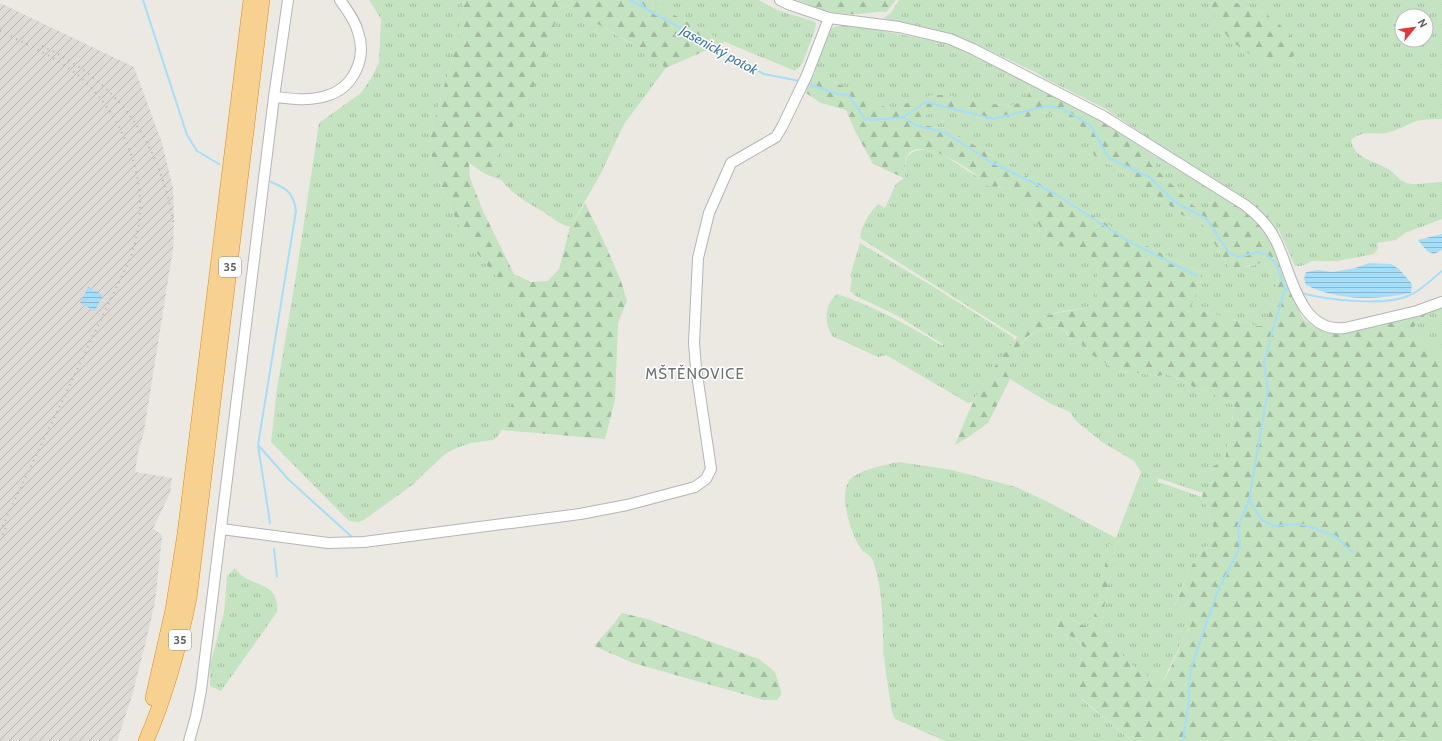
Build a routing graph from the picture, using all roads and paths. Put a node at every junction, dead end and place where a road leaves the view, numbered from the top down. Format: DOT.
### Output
graph roads {
  1 [pos="251,0"];
  2 [pos="262,0"];
  3 [pos="288,0"];
  4 [pos="780,0"];
  5 [pos="341,1"];
  6 [pos="829,18"];
  7 [pos="274,97"];
  8 [pos="1442,302"];
  9 [pos="222,529"];
  10 [pos="142,741"];
  11 [pos="146,741"];
  12 [pos="188,741"];
  1 -- 10 [label="highway, 35"];
  2 -- 11 [label="highway, 35"];
  3 -- 7 [label="street"];
  4 -- 6 [label="street"];
  5 -- 7 [label="street"];
  6 -- 8 [label="street"];
  6 -- 9 [label="street"];
  7 -- 9 [label="street"];
  9 -- 12 [label="street"];
}
